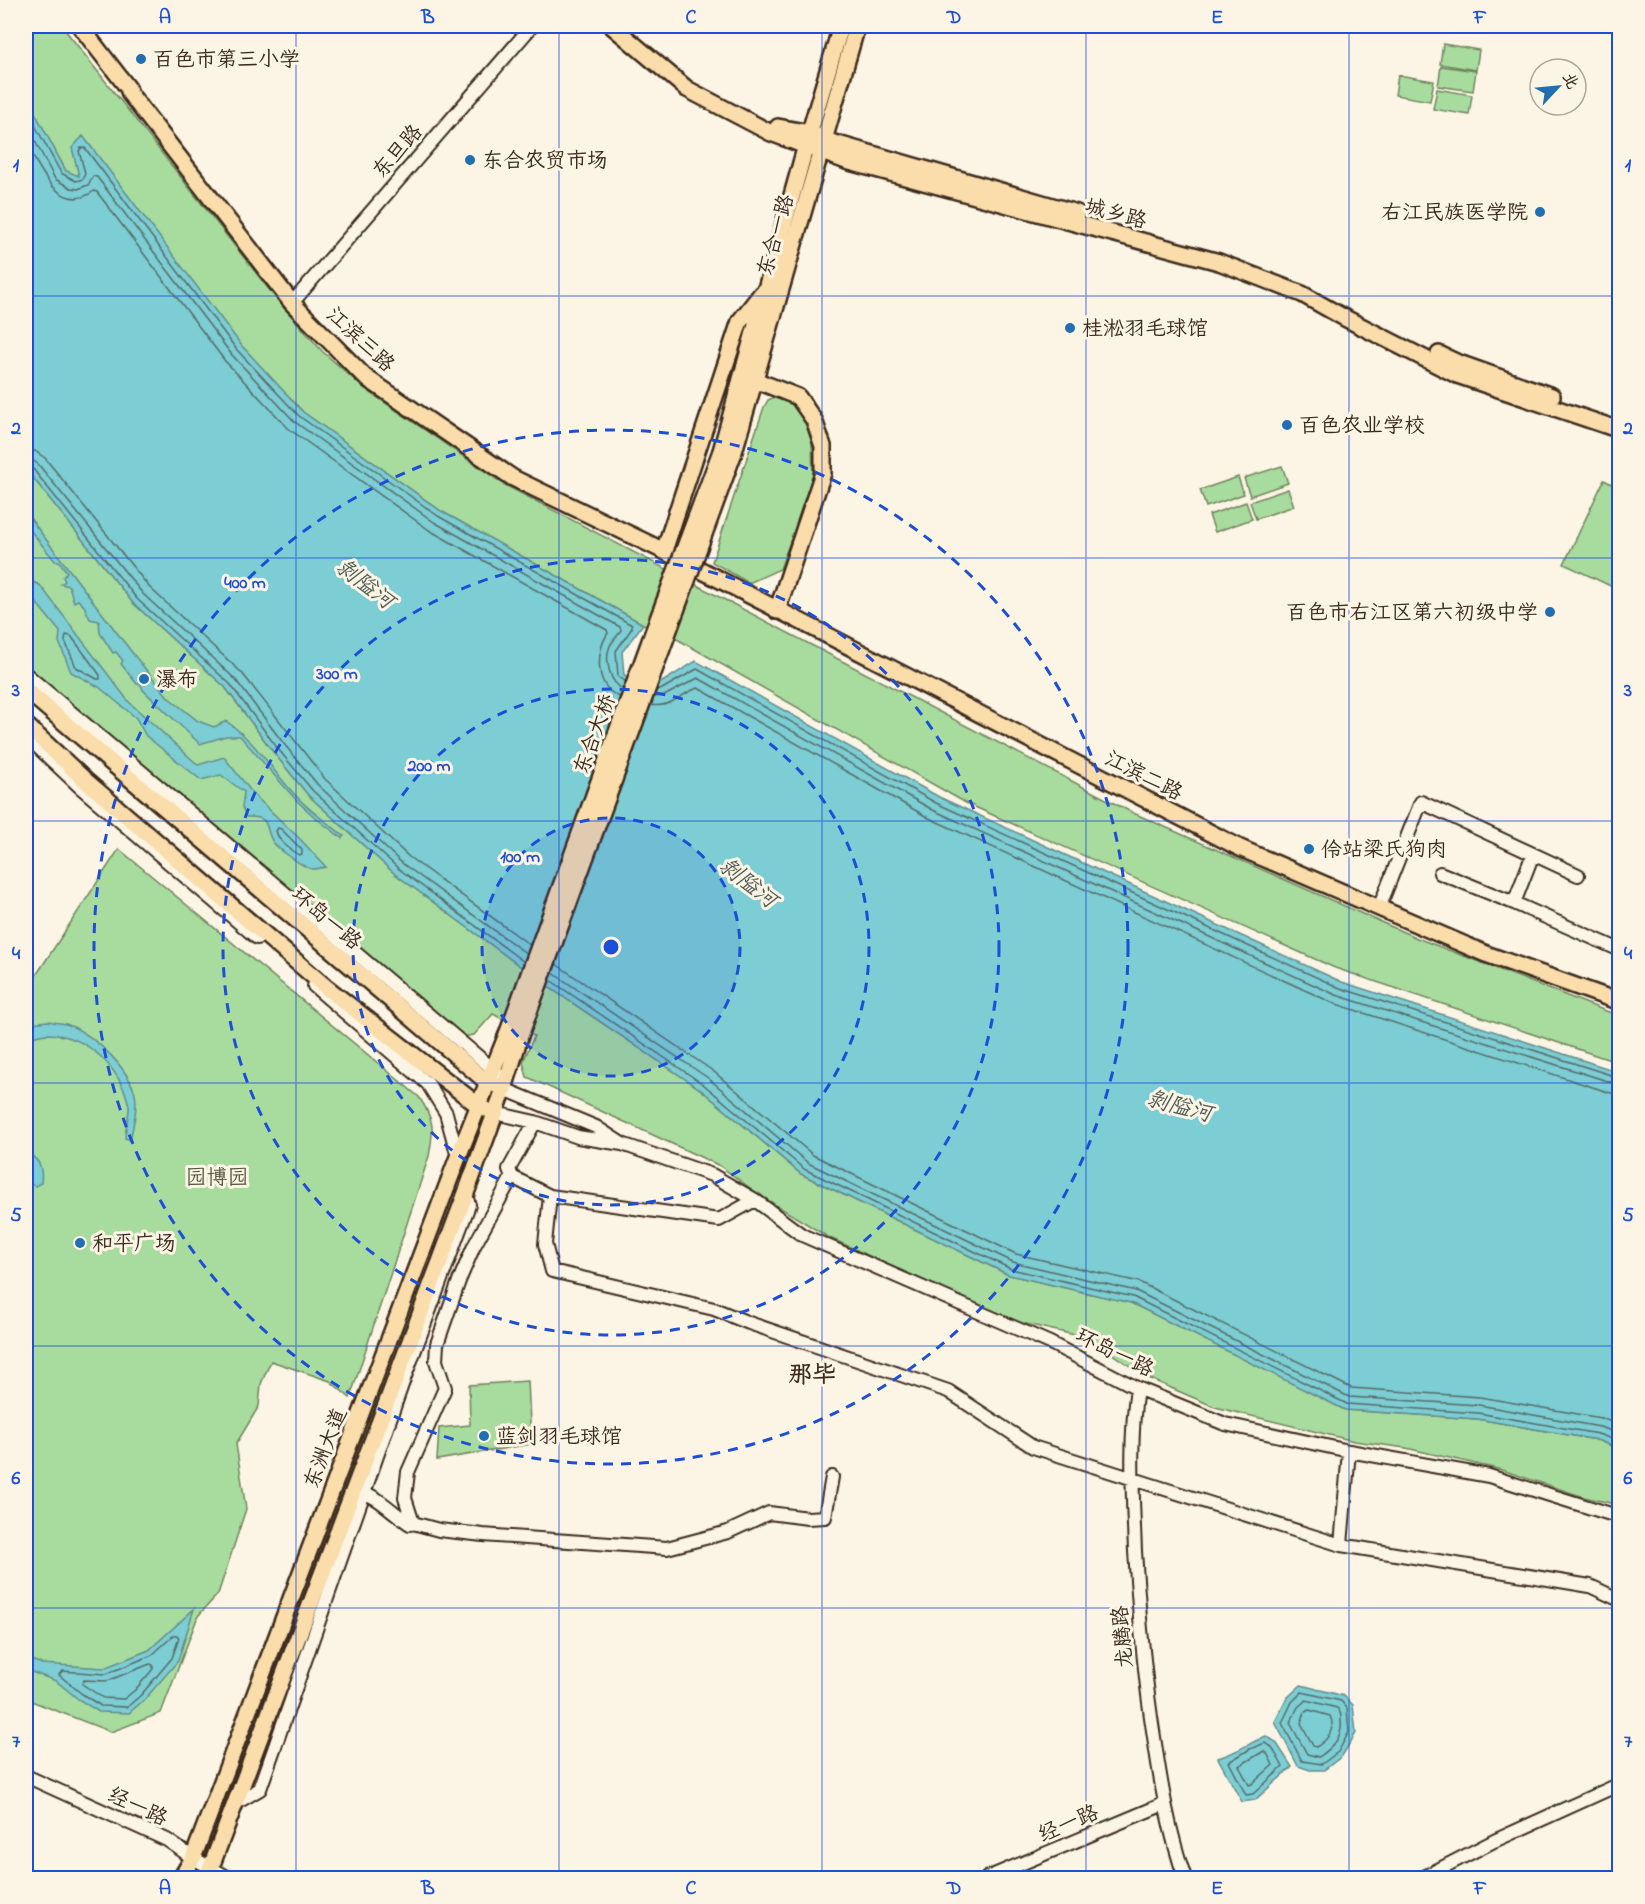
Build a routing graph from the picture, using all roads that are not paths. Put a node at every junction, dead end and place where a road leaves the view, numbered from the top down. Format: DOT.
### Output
graph roads {
  1 [pos="74,26"];
  2 [pos="80,26"];
  3 [pos="532,26"];
  4 [pos="612,26"];
  5 [pos="623,26"];
  6 [pos="841,26"];
  7 [pos="857,26"];
  8 [pos="130,94"];
  9 [pos="808,139"];
  10 [pos="822,146"];
  11 [pos="766,289"];
  12 [pos="292,303"];
  13 [pos="755,380"];
  14 [pos="1620,420"];
  15 [pos="1620,430"];
  16 [pos="728,453"];
  17 [pos="664,551"];
  18 [pos="777,610"];
  19 [pos="26,674"];
  20 [pos="26,690"];
  21 [pos="26,724"];
  22 [pos="26,736"];
  23 [pos="1533,854"];
  24 [pos="1440,873"];
  25 [pos="1578,875"];
  26 [pos="1514,903"];
  27 [pos="1379,908"];
  28 [pos="1620,950"];
  29 [pos="309,976"];
  30 [pos="1620,1002"];
  31 [pos="514,1034"];
  32 [pos="490,1076"];
  33 [pos="505,1083"];
  34 [pos="479,1106"];
  35 [pos="495,1113"];
  36 [pos="534,1122"];
  37 [pos="622,1144"];
  38 [pos="458,1157"];
  39 [pos="512,1177"];
  40 [pos="465,1193"];
  41 [pos="550,1196"];
  42 [pos="755,1200"];
  43 [pos="436,1214"];
  44 [pos="455,1222"];
  45 [pos="1137,1388"];
  46 [pos="1349,1451"];
  47 [pos="832,1477"];
  48 [pos="1132,1479"];
  49 [pos="360,1490"];
  50 [pos="1620,1517"];
  51 [pos="413,1523"];
  52 [pos="1341,1545"];
  53 [pos="1620,1600"];
  54 [pos="26,1776"];
  55 [pos="1620,1784"];
  56 [pos="1164,1804"];
  57 [pos="193,1858"];
  58 [pos="208,1873"];
  59 [pos="181,1878"];
  60 [pos="229,1878"];
  61 [pos="987,1878"];
  62 [pos="1185,1878"];
  63 [pos="1422,1878"];
  1 -- 8 [label="main road, 江滨三路"];
  2 -- 8 [label="main road, 江滨三路"];
  3 -- 12 [label="street, 东旦路"];
  4 -- 9 [label="main road, 城乡路"];
  5 -- 9 [label="main road, 城乡路"];
  6 -- 9 [label="main road, 东合一路"];
  7 -- 10 [label="main road, 东合一路"];
  8 -- 12 [label="main road, 江滨三路"];
  9 -- 10 [label="main road, 城乡路"];
  9 -- 11 [label="main road, 东合一路"];
  10 -- 13 [label="main road, 东合一路"];
  10 -- 14 [label="main road, 城乡路"];
  10 -- 15 [label="main road, 城乡路"];
  11 -- 16 [label="main road, 东合一路"];
  11 -- 17 [label="main road"];
  12 -- 17 [label="main road, 江滨三路"];
  13 -- 16 [label="main road, 东合一路"];
  13 -- 18 [label="main road"];
  16 -- 31 [label="main road, 东合大桥, bridge"];
  17 -- 18 [label="main road, 江滨二路"];
  18 -- 27 [label="main road, 江滨二路"];
  19 -- 32 [label="street"];
  20 -- 32 [label="main road, 环岛一路"];
  21 -- 29 [label="main road, 环岛一路"];
  22 -- 29 [label="street"];
  23 -- 25 [label="street"];
  23 -- 26 [label="street"];
  23 -- 27 [label="street"];
  24 -- 26 [label="street"];
  26 -- 28 [label="street"];
  27 -- 30 [label="main road, 江滨二路"];
  29 -- 34 [label="main road, 环岛一路"];
  29 -- 38 [label="street"];
  31 -- 32 [label="main road, 东洲大道"];
  31 -- 33 [label="main road, 东洲大道"];
  32 -- 33 [label="main road, 环岛一路"];
  32 -- 34 [label="main road, 东洲大道"];
  33 -- 35 [label="main road, 东洲大道"];
  33 -- 37 [label="street, 环岛一路"];
  34 -- 35 [label="main road, 环岛一路"];
  34 -- 38 [label="main road, 东洲大道"];
  35 -- 36 [label="street, 环岛一路"];
  35 -- 40 [label="main road, 东洲大道"];
  36 -- 37 [label="street, 环岛一路"];
  36 -- 39 [label="street"];
  37 -- 42 [label="street, 环岛一路"];
  38 -- 43 [label="main road, 东洲大道"];
  39 -- 41 [label="street"];
  39 -- 51 [label="street"];
  40 -- 44 [label="main road, 东洲大道"];
  40 -- 49 [label="street"];
  41 -- 42 [label="street"];
  41 -- 48 [label="street"];
  42 -- 45 [label="street, 环岛一路"];
  43 -- 44 [label="main road"];
  43 -- 57 [label="main road, 东洲大道"];
  44 -- 49 [label="main road, 东洲大道"];
  45 -- 46 [label="street, 环岛一路"];
  45 -- 48 [label="street, 龙腾路"];
  46 -- 50 [label="street, 环岛一路"];
  46 -- 52 [label="street"];
  47 -- 51 [label="street"];
  48 -- 52 [label="street"];
  48 -- 56 [label="street, 龙腾路"];
  49 -- 51 [label="street"];
  49 -- 58 [label="main road, 东洲大道"];
  52 -- 53 [label="street"];
  54 -- 57 [label="street, 经一路"];
  55 -- 63 [label="street"];
  56 -- 61 [label="street, 经一路"];
  56 -- 62 [label="street, 龙腾路"];
  57 -- 58 [label="street, 经一路"];
  57 -- 59 [label="main road, 东洲大道"];
  58 -- 60 [label="street, 经一路"];
}
